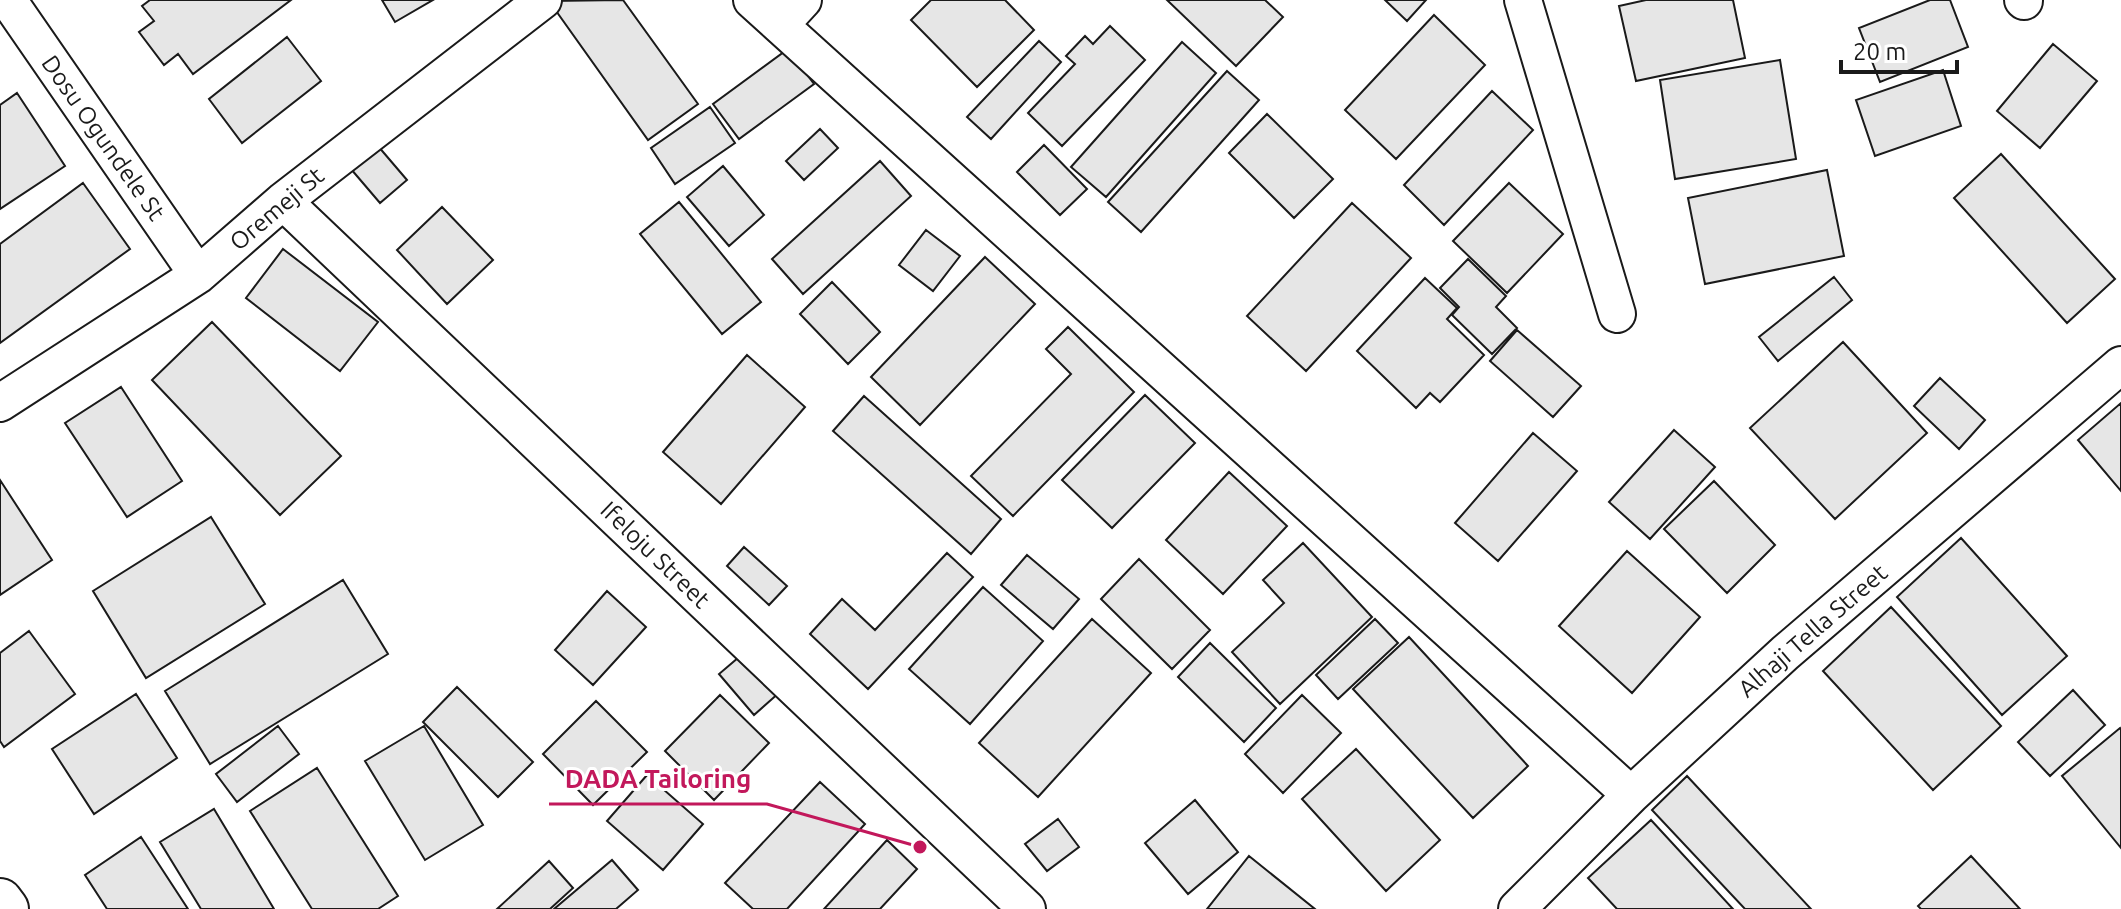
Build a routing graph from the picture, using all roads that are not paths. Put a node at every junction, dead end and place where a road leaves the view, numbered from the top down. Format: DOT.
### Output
graph roads {
  1 [pos="8,0"];
  2 [pos="543,0"];
  3 [pos="752,0"];
  4 [pos="1523,0"];
  5 [pos="792,12"];
  6 [pos="283,201"];
  7 [pos="198,275"];
  8 [pos="1617,314"];
  9 [pos="2121,365"];
  10 [pos="0,403"];
  11 [pos="1631,795"];
  12 [pos="0,901"];
  13 [pos="6,909"];
  14 [pos="1027,909"];
  15 [pos="1517,909"];
  1 -- 7 [label="street, Dosu Ogundele St"];
  2 -- 6 [label="street, Oremeji St"];
  3 -- 5 [label="street"];
  4 -- 8 [label="street"];
  5 -- 11 [label="street"];
  6 -- 7 [label="street, Oremeji St"];
  6 -- 14 [label="street, Ifeloju Street"];
  7 -- 10 [label="street, Oremeji St"];
  9 -- 11 [label="street, Alhaji Tella Street"];
  11 -- 15 [label="street, Alhaji Tella Street"];
  12 -- 13 [label="main road"];
}
